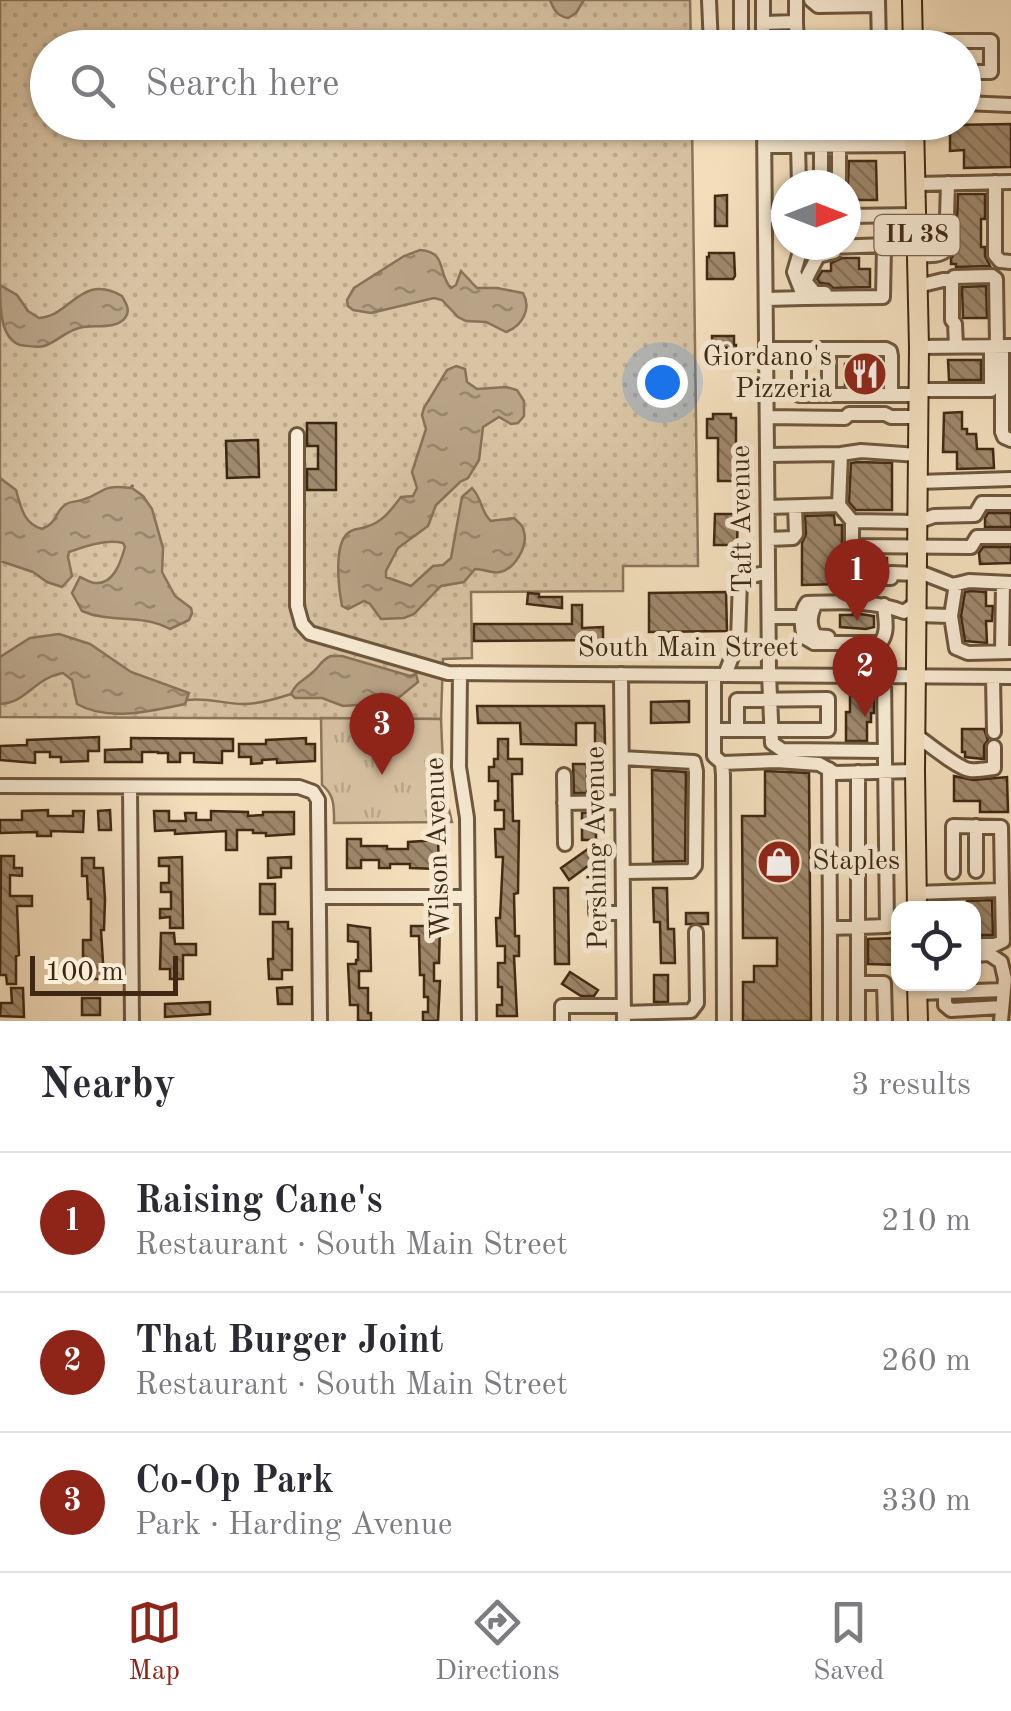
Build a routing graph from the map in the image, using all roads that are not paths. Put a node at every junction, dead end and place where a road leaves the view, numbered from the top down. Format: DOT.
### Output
graph roads {
  1 [pos="709,0"];
  2 [pos="741,0"];
  3 [pos="763,0"];
  4 [pos="796,0"];
  5 [pos="810,0"];
  6 [pos="912,0"];
  7 [pos="878,3"];
  8 [pos="763,22"];
  9 [pos="796,22"];
  10 [pos="710,30"];
  11 [pos="741,30"];
  12 [pos="763,30"];
  13 [pos="796,30"];
  14 [pos="879,30"];
  15 [pos="912,30"];
  16 [pos="981,41"];
  17 [pos="981,72"];
  18 [pos="981,104"];
  19 [pos="1011,105"];
  20 [pos="764,140"];
  21 [pos="915,140"];
  22 [pos="915,144"];
  23 [pos="821,145"];
  24 [pos="839,145"];
  25 [pos="764,146"];
  26 [pos="798,146"];
  27 [pos="798,170"];
  28 [pos="821,170"];
  29 [pos="839,170"];
  30 [pos="994,182"];
  31 [pos="1011,182"];
  32 [pos="948,183"];
  33 [pos="916,184"];
  34 [pos="916,215"];
  35 [pos="765,216"];
  36 [pos="771,216"];
  37 [pos="861,216"];
  38 [pos="861,246"];
  39 [pos="884,246"];
  40 [pos="917,250"];
  41 [pos="798,260"];
  42 [pos="805,260"];
  43 [pos="1011,262"];
  44 [pos="952,280"];
  45 [pos="918,286"];
  46 [pos="883,297"];
  47 [pos="804,298"];
  48 [pos="766,300"];
  49 [pos="956,346"];
  50 [pos="1000,346"];
  51 [pos="919,347"];
  52 [pos="766,349"];
  53 [pos="799,349"];
  54 [pos="829,349"];
  55 [pos="918,393"];
  56 [pos="829,395"];
  57 [pos="891,395"];
  58 [pos="767,416"];
  59 [pos="918,417"];
  60 [pos="297,435"];
  61 [pos="1006,436"];
  62 [pos="841,454"];
  63 [pos="768,455"];
  64 [pos="918,455"];
  65 [pos="1011,480"];
  66 [pos="918,482"];
  67 [pos="1011,503"];
  68 [pos="839,505"];
  69 [pos="795,506"];
  70 [pos="768,507"];
  71 [pos="852,521"];
  72 [pos="918,522"];
  73 [pos="1011,538"];
  74 [pos="768,539"];
  75 [pos="917,546"];
  76 [pos="857,560"];
  77 [pos="768,572"];
  78 [pos="917,573"];
  79 [pos="857,578"];
  80 [pos="1007,583"];
  81 [pos="956,584"];
  82 [pos="816,603"];
  83 [pos="856,603"];
  84 [pos="886,606"];
  85 [pos="915,609"];
  86 [pos="951,616"];
  87 [pos="769,617"];
  88 [pos="803,618"];
  89 [pos="885,630"];
  90 [pos="1006,652"];
  91 [pos="460,673"];
  92 [pos="621,674"];
  93 [pos="770,674"];
  94 [pos="719,675"];
  95 [pos="884,676"];
  96 [pos="916,676"];
  97 [pos="994,677"];
  98 [pos="1011,677"];
  99 [pos="770,700"];
  100 [pos="714,730"];
  101 [pos="737,730"];
  102 [pos="772,730"];
  103 [pos="994,732"];
  104 [pos="916,736"];
  105 [pos="994,747"];
  106 [pos="884,751"];
  107 [pos="947,756"];
  108 [pos="622,758"];
  109 [pos="718,760"];
  110 [pos="829,769"];
  111 [pos="915,769"];
  112 [pos="858,772"];
  113 [pos="884,772"];
  114 [pos="564,775"];
  115 [pos="0,786"];
  116 [pos="130,786"];
  117 [pos="622,802"];
  118 [pos="564,803"];
  119 [pos="976,826"];
  120 [pos="565,844"];
  121 [pos="976,871"];
  122 [pos="623,872"];
  123 [pos="953,872"];
  124 [pos="1002,890"];
  125 [pos="319,897"];
  126 [pos="468,897"];
  127 [pos="596,897"];
  128 [pos="892,901"];
  129 [pos="916,901"];
  130 [pos="623,913"];
  131 [pos="891,926"];
  132 [pos="858,927"];
  133 [pos="830,928"];
  134 [pos="696,932"];
  135 [pos="981,945"];
  136 [pos="981,954"];
  137 [pos="858,983"];
  138 [pos="1004,990"];
  139 [pos="917,991"];
  140 [pos="937,991"];
  141 [pos="944,992"];
  142 [pos="624,1013"];
  143 [pos="1002,1014"];
  144 [pos="132,1021"];
  145 [pos="320,1021"];
  146 [pos="468,1021"];
  147 [pos="562,1021"];
  148 [pos="724,1021"];
  149 [pos="830,1021"];
  150 [pos="858,1021"];
  151 [pos="885,1021"];
  152 [pos="918,1021"];
  1 -- 10 [label="street"];
  2 -- 11 [label="street"];
  3 -- 8 [label="street"];
  4 -- 9 [label="street"];
  5 -- 7 [label="street"];
  6 -- 15 [label="main road"];
  7 -- 14 [label="street"];
  8 -- 9 [label="street"];
  8 -- 12 [label="street"];
  9 -- 13 [label="street"];
  16 -- 17 [label="street"];
  18 -- 19 [label="street"];
  20 -- 25 [label="street, Taft Avenue"];
  21 -- 22 [label="main road, IL 38"];
  22 -- 24 [label="street"];
  22 -- 33 [label="main road, IL 38"];
  23 -- 24 [label="street"];
  23 -- 26 [label="street"];
  23 -- 28 [label="street"];
  24 -- 29 [label="street"];
  25 -- 26 [label="street"];
  25 -- 35 [label="street, Taft Avenue"];
  26 -- 27 [label="street"];
  30 -- 31 [label="street"];
  30 -- 32 [label="street"];
  30 -- 43 [label="street"];
  32 -- 33 [label="street"];
  32 -- 40 [label="street"];
  33 -- 34 [label="main road, IL 38"];
  34 -- 37 [label="street"];
  34 -- 40 [label="main road, IL 38"];
  35 -- 36 [label="street"];
  35 -- 48 [label="street, Taft Avenue"];
  38 -- 39 [label="street"];
  39 -- 40 [label="street"];
  39 -- 46 [label="street"];
  40 -- 45 [label="main road, IL 38"];
  41 -- 47 [label="street"];
  42 -- 46 [label="street"];
  44 -- 45 [label="street"];
  44 -- 49 [label="street"];
  44 -- 50 [label="street"];
  45 -- 51 [label="main road, IL 38"];
  46 -- 47 [label="street"];
  47 -- 48 [label="street"];
  48 -- 52 [label="street, Taft Avenue"];
  49 -- 50 [label="street"];
  49 -- 51 [label="street"];
  50 -- 55 [label="street"];
  50 -- 61 [label="street"];
  51 -- 55 [label="main road, IL 38"];
  52 -- 53 [label="street"];
  52 -- 58 [label="street, Taft Avenue"];
  53 -- 54 [label="street"];
  53 -- 56 [label="street"];
  54 -- 56 [label="street"];
  54 -- 57 [label="street"];
  55 -- 57 [label="street"];
  55 -- 59 [label="main road, IL 38"];
  56 -- 57 [label="street"];
  58 -- 59 [label="street"];
  58 -- 63 [label="street, Taft Avenue"];
  59 -- 64 [label="main road, IL 38"];
  60 -- 91 [label="street, South Main Street"];
  62 -- 63 [label="street"];
  62 -- 64 [label="street"];
  62 -- 68 [label="street"];
  63 -- 70 [label="street, Taft Avenue"];
  64 -- 66 [label="main road, IL 38"];
  65 -- 66 [label="street"];
  66 -- 72 [label="main road, IL 38"];
  67 -- 72 [label="street"];
  68 -- 69 [label="street"];
  68 -- 71 [label="street"];
  69 -- 70 [label="street"];
  69 -- 74 [label="street"];
  70 -- 74 [label="street, Taft Avenue"];
  71 -- 72 [label="street"];
  71 -- 75 [label="street"];
  72 -- 75 [label="main road, IL 38"];
  73 -- 75 [label="street"];
  74 -- 77 [label="street, Taft Avenue"];
  75 -- 78 [label="main road, IL 38"];
  76 -- 79 [label="street"];
  77 -- 87 [label="street, Taft Avenue"];
  77 -- 94 [label="street"];
  78 -- 79 [label="street"];
  78 -- 81 [label="street"];
  78 -- 85 [label="main road, IL 38"];
  79 -- 83 [label="street"];
  80 -- 81 [label="street"];
  80 -- 90 [label="street"];
  81 -- 86 [label="street"];
  82 -- 83 [label="street"];
  82 -- 88 [label="street"];
  82 -- 89 [label="street"];
  83 -- 84 [label="street"];
  84 -- 85 [label="street"];
  84 -- 89 [label="street"];
  85 -- 86 [label="street"];
  85 -- 96 [label="main road, IL 38"];
  86 -- 90 [label="street"];
  87 -- 88 [label="street"];
  87 -- 93 [label="street, Taft Avenue"];
  88 -- 89 [label="street"];
  91 -- 92 [label="street, South Main Street"];
  91 -- 126 [label="street, Wilson Avenue"];
  92 -- 94 [label="street, South Main Street"];
  92 -- 108 [label="street, Pershing Avenue"];
  93 -- 94 [label="street, South Main Street"];
  93 -- 95 [label="street, South Main Street"];
  93 -- 99 [label="street, Taft Avenue"];
  94 -- 100 [label="street"];
  95 -- 96 [label="street, South Main Street"];
  95 -- 106 [label="street"];
  96 -- 97 [label="street, South Main Street"];
  96 -- 104 [label="main road, IL 38"];
  97 -- 98 [label="street, South Main Street"];
  97 -- 103 [label="street"];
  99 -- 101 [label="street"];
  99 -- 102 [label="street, Taft Avenue"];
  99 -- 102 [label="street"];
  100 -- 101 [label="street"];
  100 -- 109 [label="street"];
  101 -- 102 [label="street"];
  102 -- 106 [label="street"];
  104 -- 107 [label="street"];
  104 -- 111 [label="main road, IL 38"];
  105 -- 107 [label="street"];
  106 -- 113 [label="street"];
  107 -- 111 [label="street"];
  108 -- 117 [label="street, Pershing Avenue"];
  108 -- 122 [label="street"];
  109 -- 110 [label="street"];
  109 -- 148 [label="street"];
  110 -- 112 [label="street"];
  110 -- 133 [label="street"];
  111 -- 113 [label="street"];
  111 -- 129 [label="main road, IL 38"];
  112 -- 113 [label="street"];
  112 -- 132 [label="street"];
  113 -- 128 [label="street"];
  114 -- 118 [label="street"];
  115 -- 116 [label="street"];
  116 -- 125 [label="street"];
  116 -- 144 [label="street"];
  117 -- 118 [label="street"];
  117 -- 122 [label="street, Pershing Avenue"];
  118 -- 120 [label="street"];
  119 -- 121 [label="street"];
  119 -- 123 [label="street"];
  119 -- 124 [label="street"];
  122 -- 130 [label="street, Pershing Avenue"];
  124 -- 129 [label="street"];
  124 -- 135 [label="street"];
  125 -- 126 [label="street"];
  125 -- 145 [label="street"];
  126 -- 146 [label="street, Wilson Avenue"];
  127 -- 130 [label="street"];
  130 -- 142 [label="street, Pershing Avenue"];
  131 -- 132 [label="street"];
  132 -- 133 [label="street"];
  132 -- 137 [label="street"];
  133 -- 149 [label="street"];
  134 -- 142 [label="street"];
  136 -- 138 [label="street"];
  137 -- 150 [label="street"];
  137 -- 151 [label="street"];
  138 -- 141 [label="street"];
  138 -- 143 [label="street"];
  139 -- 152 [label="main road"];
  140 -- 141 [label="street"];
  141 -- 143 [label="street"];
  142 -- 147 [label="street"];
}
